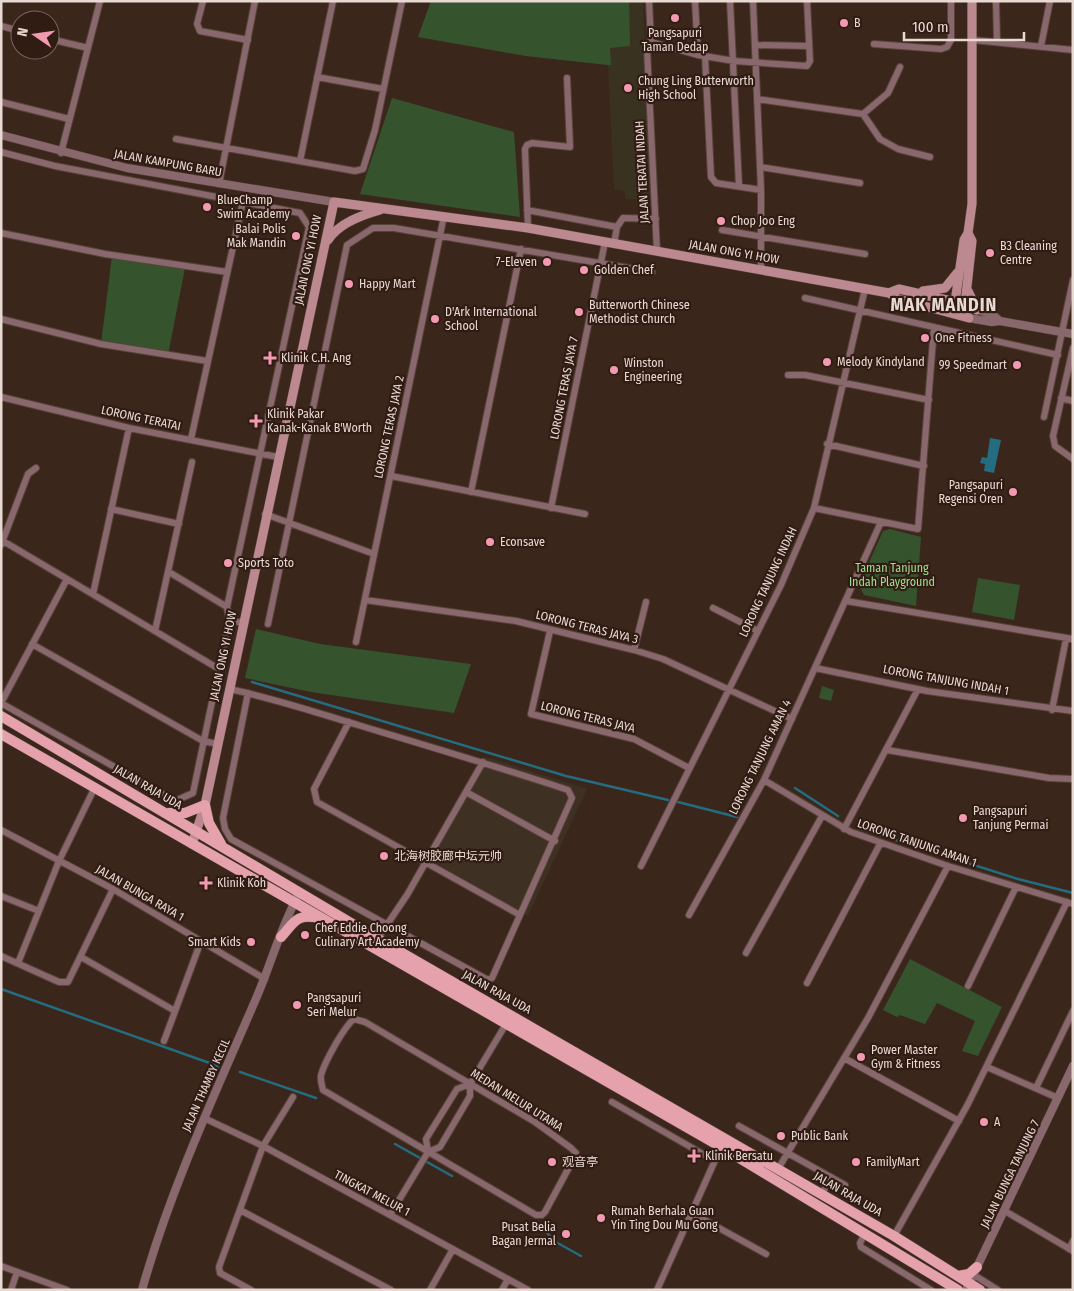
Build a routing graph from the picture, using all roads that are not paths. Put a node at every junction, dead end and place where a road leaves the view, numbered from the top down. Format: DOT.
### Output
graph roads {
  1 [pos="100,1"];
  2 [pos="256,1"];
  3 [pos="333,1"];
  4 [pos="402,1"];
  5 [pos="649,1"];
  6 [pos="695,1"];
  7 [pos="730,1"];
  8 [pos="753,1"];
  9 [pos="807,1"];
  10 [pos="951,1"];
  11 [pos="972,1"];
  12 [pos="996,1"];
  13 [pos="1050,1"];
  14 [pos="202,2"];
  15 [pos="248,40"];
  16 [pos="973,40"];
  17 [pos="60,41"];
  18 [pos="651,42"];
  19 [pos="997,42"];
  20 [pos="874,44"];
  21 [pos="756,45"];
  22 [pos="809,46"];
  23 [pos="1041,46"];
  24 [pos="88,48"];
  25 [pos="1073,50"];
  26 [pos="701,56"];
  27 [pos="734,61"];
  28 [pos="756,62"];
  29 [pos="900,67"];
  30 [pos="317,77"];
  31 [pos="568,78"];
  32 [pos="383,89"];
  33 [pos="757,99"];
  34 [pos="1,102"];
  35 [pos="863,114"];
  36 [pos="69,119"];
  37 [pos="1,136"];
  38 [pos="176,139"];
  39 [pos="226,148"];
  40 [pos="1,152"];
  41 [pos="61,152"];
  42 [pos="930,157"];
  43 [pos="300,161"];
  44 [pos="760,167"];
  45 [pos="860,183"];
  46 [pos="219,184"];
  47 [pos="739,186"];
  48 [pos="761,190"];
  49 [pos="243,201"];
  50 [pos="334,202"];
  51 [pos="386,208"];
  52 [pos="527,210"];
  53 [pos="444,216"];
  54 [pos="656,219"];
  55 [pos="617,227"];
  56 [pos="528,228"];
  57 [pos="722,230"];
  58 [pos="1,233"];
  59 [pos="968,233"];
  60 [pos="440,234"];
  61 [pos="762,236"];
  62 [pos="609,243"];
  63 [pos="324,247"];
  64 [pos="521,249"];
  65 [pos="657,252"];
  66 [pos="865,254"];
  67 [pos="601,262"];
  68 [pos="960,268"];
  69 [pos="761,270"];
  70 [pos="227,272"];
  71 [pos="652,272"];
  72 [pos="1073,280"];
  73 [pos="968,288"];
  74 [pos="865,289"];
  75 [pos="913,292"];
  76 [pos="889,293"];
  77 [pos="804,298"];
  78 [pos="960,304"];
  79 [pos="934,308"];
  80 [pos="860,309"];
  81 [pos="977,310"];
  82 [pos="969,318"];
  83 [pos="1,320"];
  84 [pos="1000,321"];
  85 [pos="934,327"];
  86 [pos="1063,332"];
  87 [pos="1073,334"];
  88 [pos="1073,348"];
  89 [pos="1058,354"];
  90 [pos="208,361"];
  91 [pos="788,376"];
  92 [pos="842,382"];
  93 [pos="1,397"];
  94 [pos="1062,398"];
  95 [pos="929,400"];
  96 [pos="1073,401"];
  97 [pos="1044,417"];
  98 [pos="129,428"];
  99 [pos="191,439"];
  100 [pos="827,444"];
  101 [pos="260,454"];
  102 [pos="278,457"];
  103 [pos="1073,459"];
  104 [pos="192,462"];
  105 [pos="924,466"];
  106 [pos="36,468"];
  107 [pos="391,476"];
  108 [pos="471,492"];
  109 [pos="551,508"];
  110 [pos="814,508"];
  111 [pos="112,509"];
  112 [pos="266,514"];
  113 [pos="585,514"];
  114 [pos="881,522"];
  115 [pos="288,523"];
  116 [pos="180,524"];
  117 [pos="2,543"];
  118 [pos="374,554"];
  119 [pos="169,572"];
  120 [pos="67,579"];
  121 [pos="93,594"];
  122 [pos="365,600"];
  123 [pos="646,602"];
  124 [pos="845,603"];
  125 [pos="227,607"];
  126 [pos="713,608"];
  127 [pos="229,620"];
  128 [pos="243,623"];
  129 [pos="268,624"];
  130 [pos="155,631"];
  131 [pos="550,631"];
  132 [pos="758,631"];
  133 [pos="1070,639"];
  134 [pos="356,642"];
  135 [pos="32,644"];
  136 [pos="634,650"];
  137 [pos="815,668"];
  138 [pos="219,669"];
  139 [pos="229,689"];
  140 [pos="729,689"];
  141 [pos="918,689"];
  142 [pos="248,693"];
  143 [pos="1,703"];
  144 [pos="1052,710"];
  145 [pos="1073,711"];
  146 [pos="1,716"];
  147 [pos="792,719"];
  148 [pos="349,722"];
  149 [pos="1,734"];
  150 [pos="203,741"];
  151 [pos="218,744"];
  152 [pos="887,750"];
  153 [pos="483,762"];
  154 [pos="689,768"];
  155 [pos="1073,779"];
  156 [pos="764,780"];
  157 [pos="94,787"];
  158 [pos="466,792"];
  159 [pos="175,801"];
  160 [pos="205,805"];
  161 [pos="167,813"];
  162 [pos="822,816"];
  163 [pos="844,829"];
  164 [pos="1,830"];
  165 [pos="198,831"];
  166 [pos="554,841"];
  167 [pos="192,844"];
  168 [pos="880,844"];
  169 [pos="223,847"];
  170 [pos="59,860"];
  171 [pos="425,863"];
  172 [pos="641,866"];
  173 [pos="948,866"];
  174 [pos="1016,887"];
  175 [pos="113,889"];
  176 [pos="300,892"];
  177 [pos="1,896"];
  178 [pos="294,901"];
  179 [pos="1070,903"];
  180 [pos="39,911"];
  181 [pos="520,915"];
  182 [pos="689,915"];
  183 [pos="325,919"];
  184 [pos="388,926"];
  185 [pos="281,937"];
  186 [pos="201,942"];
  187 [pos="375,943"];
  188 [pos="746,954"];
  189 [pos="1,956"];
  190 [pos="81,957"];
  191 [pos="18,963"];
  192 [pos="265,979"];
  193 [pos="807,983"];
  194 [pos="968,986"];
  195 [pos="174,1010"];
  196 [pos="1073,1011"];
  197 [pos="506,1024"];
  198 [pos="164,1040"];
  199 [pos="844,1058"];
  200 [pos="987,1066"];
  201 [pos="1073,1066"];
  202 [pos="470,1084"];
  203 [pos="1036,1088"];
  204 [pos="293,1097"];
  205 [pos="1058,1098"];
  206 [pos="612,1102"];
  207 [pos="204,1118"];
  208 [pos="959,1121"];
  209 [pos="739,1126"];
  210 [pos="263,1146"];
  211 [pos="721,1148"];
  212 [pos="787,1153"];
  213 [pos="425,1157"];
  214 [pos="715,1161"];
  215 [pos="778,1169"];
  216 [pos="831,1178"];
  217 [pos="845,1185"];
  218 [pos="822,1194"];
  219 [pos="240,1210"];
  220 [pos="1005,1211"];
  221 [pos="692,1213"];
  222 [pos="390,1215"];
  223 [pos="865,1233"];
  224 [pos="894,1236"];
  225 [pos="1073,1241"];
  226 [pos="453,1249"];
  227 [pos="1071,1250"];
  228 [pos="766,1254"];
  229 [pos="1,1266"];
  230 [pos="18,1272"];
  231 [pos="958,1276"];
  232 [pos="508,1279"];
  233 [pos="971,1279"];
  234 [pos="918,1282"];
  235 [pos="11,1290"];
  236 [pos="67,1290"];
  237 [pos="142,1290"];
  238 [pos="251,1290"];
  239 [pos="391,1290"];
  240 [pos="430,1290"];
  241 [pos="502,1290"];
  242 [pos="528,1290"];
  243 [pos="657,1290"];
  244 [pos="914,1290"];
  245 [pos="931,1290"];
  246 [pos="958,1290"];
  247 [pos="980,1290"];
  248 [pos="998,1290"];
  1 -- 24 [label="street"];
  2 -- 15 [label="street"];
  3 -- 30 [label="street"];
  4 -- 32 [label="street"];
  5 -- 18 [label="street, JALAN TERATAI INDAH"];
  6 -- 26 [label="street"];
  7 -- 27 [label="street"];
  8 -- 21 [label="street"];
  9 -- 22 [label="street"];
  10 -- 20 [label="street"];
  11 -- 16 [label="main road"];
  12 -- 19 [label="street"];
  13 -- 23 [label="street"];
  14 -- 15 [label="street"];
  15 -- 39 [label="street"];
  16 -- 19 [label="street"];
  16 -- 59 [label="main road"];
  17 -- 24 [label="street"];
  18 -- 26 [label="street"];
  18 -- 54 [label="street, JALAN TERATAI INDAH"];
  19 -- 23 [label="street"];
  21 -- 22 [label="street"];
  21 -- 28 [label="street"];
  22 -- 28 [label="street"];
  23 -- 25 [label="street"];
  24 -- 36 [label="street"];
  26 -- 27 [label="street"];
  26 -- 47 [label="street"];
  27 -- 28 [label="street"];
  27 -- 47 [label="street"];
  28 -- 33 [label="street"];
  29 -- 35 [label="street"];
  30 -- 32 [label="street"];
  30 -- 43 [label="street"];
  31 -- 52 [label="street"];
  32 -- 43 [label="street, JALAN KAMPUNG BARU"];
  33 -- 35 [label="street"];
  33 -- 44 [label="street"];
  34 -- 36 [label="street"];
  35 -- 42 [label="street"];
  36 -- 41 [label="street"];
  37 -- 41 [label="street, JALAN KAMPUNG BARU"];
  38 -- 39 [label="street, JALAN KAMPUNG BARU"];
  39 -- 43 [label="street, JALAN KAMPUNG BARU"];
  39 -- 46 [label="street"];
  40 -- 49 [label="street, JALAN ONG YI HOW"];
  41 -- 46 [label="street, JALAN KAMPUNG BARU"];
  44 -- 45 [label="street"];
  44 -- 48 [label="street"];
  46 -- 50 [label="street, JALAN KAMPUNG BARU"];
  47 -- 48 [label="street"];
  48 -- 61 [label="street"];
  49 -- 70 [label="street"];
  49 -- 101 [label="street, JALAN ONG YI HOW"];
  50 -- 51 [label="main road, JALAN ONG YI HOW"];
  50 -- 63 [label="main road, JALAN ONG YI HOW"];
  51 -- 53 [label="main road, JALAN ONG YI HOW"];
  51 -- 63 [label="main road"];
  52 -- 55 [label="street"];
  52 -- 56 [label="street"];
  53 -- 56 [label="main road, JALAN ONG YI HOW"];
  53 -- 60 [label="street, LORONG TERAS JAYA 2"];
  54 -- 55 [label="street"];
  54 -- 65 [label="street, JALAN TERATAI INDAH"];
  55 -- 62 [label="street, LORONG TERAS JAYA 7"];
  56 -- 62 [label="main road, JALAN ONG YI HOW"];
  57 -- 61 [label="street"];
  58 -- 70 [label="street"];
  59 -- 68 [label="main road"];
  59 -- 73 [label="main road"];
  60 -- 64 [label="street"];
  60 -- 107 [label="street, LORONG TERAS JAYA 2"];
  60 -- 115 [label="street"];
  61 -- 66 [label="street"];
  61 -- 69 [label="street"];
  62 -- 65 [label="main road, JALAN ONG YI HOW"];
  62 -- 67 [label="street, LORONG TERAS JAYA 7"];
  63 -- 102 [label="main road, JALAN ONG YI HOW"];
  64 -- 67 [label="street"];
  64 -- 108 [label="street"];
  65 -- 69 [label="main road, JALAN ONG YI HOW"];
  67 -- 71 [label="street"];
  67 -- 109 [label="street, LORONG TERAS JAYA 7"];
  68 -- 75 [label="main road"];
  68 -- 78 [label="main road"];
  69 -- 74 [label="main road, JALAN ONG YI HOW"];
  70 -- 90 [label="street"];
  72 -- 86 [label="street"];
  73 -- 78 [label="main road"];
  73 -- 81 [label="main road"];
  74 -- 76 [label="main road, JALAN ONG YI HOW"];
  74 -- 80 [label="street, LORONG TANJUNG INDAH"];
  75 -- 76 [label="main road, JALAN ONG YI HOW"];
  75 -- 78 [label="main road, JALAN ONG YI HOW"];
  76 -- 79 [label="main road, JALAN ONG YI HOW"];
  77 -- 80 [label="street"];
  78 -- 79 [label="main road"];
  78 -- 81 [label="street"];
  78 -- 82 [label="main road"];
  79 -- 82 [label="main road, JALAN ONG YI HOW"];
  80 -- 85 [label="street"];
  80 -- 92 [label="street, LORONG TANJUNG INDAH"];
  81 -- 84 [label="street"];
  82 -- 84 [label="street"];
  83 -- 90 [label="street"];
  84 -- 86 [label="street"];
  85 -- 89 [label="street"];
  85 -- 95 [label="street"];
  86 -- 87 [label="street"];
  86 -- 89 [label="street"];
  88 -- 94 [label="street"];
  89 -- 97 [label="street"];
  90 -- 99 [label="street"];
  91 -- 92 [label="street"];
  92 -- 95 [label="street"];
  92 -- 100 [label="street, LORONG TANJUNG INDAH"];
  93 -- 98 [label="street, LORONG TERATAI"];
  94 -- 96 [label="street"];
  94 -- 103 [label="street"];
  95 -- 105 [label="street"];
  98 -- 99 [label="street, LORONG TERATAI"];
  98 -- 111 [label="street"];
  99 -- 101 [label="street, LORONG TERATAI"];
  100 -- 105 [label="street"];
  100 -- 110 [label="street, LORONG TANJUNG INDAH"];
  101 -- 102 [label="street, LORONG TERATAI"];
  101 -- 125 [label="street, JALAN ONG YI HOW"];
  102 -- 112 [label="main road, JALAN ONG YI HOW"];
  104 -- 116 [label="street"];
  105 -- 114 [label="street"];
  106 -- 117 [label="street"];
  107 -- 108 [label="street"];
  107 -- 118 [label="street, LORONG TERAS JAYA 2"];
  108 -- 109 [label="street"];
  109 -- 113 [label="street"];
  110 -- 114 [label="street"];
  110 -- 132 [label="street, LORONG TANJUNG INDAH"];
  111 -- 116 [label="street"];
  111 -- 121 [label="street"];
  112 -- 115 [label="street"];
  112 -- 128 [label="main road, JALAN ONG YI HOW"];
  114 -- 124 [label="street, LORONG TANJUNG AMAN 4"];
  115 -- 118 [label="street"];
  115 -- 129 [label="street"];
  116 -- 119 [label="street"];
  117 -- 120 [label="street"];
  118 -- 122 [label="street, LORONG TERAS JAYA 2"];
  119 -- 125 [label="street"];
  119 -- 130 [label="street"];
  120 -- 121 [label="street"];
  120 -- 135 [label="street"];
  121 -- 130 [label="street"];
  122 -- 131 [label="street, LORONG TERAS JAYA 3"];
  122 -- 134 [label="street, LORONG TERAS JAYA 2"];
  123 -- 136 [label="street"];
  124 -- 133 [label="street"];
  124 -- 137 [label="street, LORONG TANJUNG AMAN 4"];
  125 -- 127 [label="street, JALAN ONG YI HOW"];
  126 -- 132 [label="street"];
  127 -- 128 [label="street"];
  127 -- 138 [label="street, JALAN ONG YI HOW"];
  128 -- 139 [label="main road, JALAN ONG YI HOW"];
  130 -- 138 [label="street"];
  131 -- 136 [label="street, LORONG TERAS JAYA 3"];
  131 -- 154 [label="street, LORONG TERAS JAYA"];
  132 -- 140 [label="street, LORONG TANJUNG INDAH"];
  133 -- 144 [label="street"];
  135 -- 143 [label="street"];
  135 -- 150 [label="street"];
  136 -- 140 [label="street, LORONG TERAS JAYA 3"];
  137 -- 141 [label="street, LORONG TANJUNG INDAH 1"];
  137 -- 147 [label="street, LORONG TANJUNG AMAN 4"];
  138 -- 150 [label="street, JALAN ONG YI HOW"];
  139 -- 142 [label="street"];
  139 -- 151 [label="main road, JALAN ONG YI HOW"];
  140 -- 147 [label="street, LORONG TERAS JAYA 3"];
  140 -- 154 [label="street, LORONG TANJUNG INDAH"];
  141 -- 144 [label="street, LORONG TANJUNG INDAH 1"];
  141 -- 152 [label="street"];
  142 -- 148 [label="street"];
  142 -- 184 [label="street"];
  143 -- 159 [label="street, JALAN RAJA UDA"];
  144 -- 145 [label="street, LORONG TANJUNG INDAH 1"];
  146 -- 161 [label="main road, JALAN RAJA UDA"];
  147 -- 156 [label="street, LORONG TANJUNG AMAN 4"];
  148 -- 153 [label="street"];
  148 -- 171 [label="street"];
  149 -- 157 [label="main road, JALAN RAJA UDA"];
  150 -- 151 [label="street"];
  150 -- 159 [label="street, JALAN ONG YI HOW"];
  151 -- 160 [label="main road, JALAN ONG YI HOW"];
  152 -- 155 [label="street"];
  152 -- 163 [label="street"];
  153 -- 158 [label="street"];
  153 -- 166 [label="street"];
  154 -- 172 [label="street, LORONG TANJUNG INDAH"];
  156 -- 162 [label="street, LORONG TANJUNG AMAN 1"];
  156 -- 182 [label="street, LORONG TANJUNG AMAN 4"];
  157 -- 167 [label="main road, JALAN RAJA UDA"];
  157 -- 170 [label="street"];
  158 -- 166 [label="street"];
  158 -- 171 [label="street"];
  160 -- 161 [label="main road"];
  160 -- 165 [label="main road, JALAN ONG YI HOW"];
  160 -- 169 [label="main road"];
  161 -- 165 [label="main road, JALAN RAJA UDA"];
  162 -- 163 [label="street, LORONG TANJUNG AMAN 1"];
  162 -- 188 [label="street"];
  163 -- 168 [label="street, LORONG TANJUNG AMAN 1"];
  164 -- 170 [label="street, JALAN BUNGA RAYA 1"];
  165 -- 167 [label="main road, JALAN ONG YI HOW"];
  165 -- 169 [label="main road, JALAN RAJA UDA"];
  166 -- 181 [label="street"];
  167 -- 178 [label="main road, JALAN RAJA UDA"];
  168 -- 173 [label="street, LORONG TANJUNG AMAN 1"];
  168 -- 193 [label="street"];
  169 -- 176 [label="main road, JALAN RAJA UDA"];
  170 -- 175 [label="street, JALAN BUNGA RAYA 1"];
  170 -- 180 [label="street"];
  171 -- 181 [label="street"];
  171 -- 184 [label="street"];
  173 -- 174 [label="street, LORONG TANJUNG AMAN 1"];
  173 -- 199 [label="street"];
  174 -- 179 [label="street, LORONG TANJUNG AMAN 1"];
  174 -- 194 [label="street"];
  175 -- 186 [label="street, JALAN BUNGA RAYA 1"];
  175 -- 190 [label="street"];
  176 -- 178 [label="street, JALAN THAMBY KECIL"];
  176 -- 187 [label="main road, JALAN RAJA UDA"];
  177 -- 180 [label="street"];
  178 -- 183 [label="main road, JALAN RAJA UDA"];
  178 -- 185 [label="street, JALAN THAMBY KECIL"];
  179 -- 200 [label="street"];
  180 -- 191 [label="street"];
  181 -- 184 [label="street"];
  183 -- 185 [label="main road"];
  183 -- 187 [label="main road, JALAN RAJA UDA"];
  184 -- 187 [label="street"];
  185 -- 192 [label="street, JALAN THAMBY KECIL"];
  186 -- 192 [label="street, JALAN BUNGA RAYA 1"];
  186 -- 195 [label="street"];
  187 -- 197 [label="main road, JALAN RAJA UDA"];
  187 -- 215 [label="main road, JALAN RAJA UDA"];
  189 -- 191 [label="street"];
  190 -- 191 [label="street"];
  190 -- 195 [label="street"];
  192 -- 207 [label="street, JALAN THAMBY KECIL"];
  195 -- 198 [label="street"];
  196 -- 203 [label="street"];
  197 -- 202 [label="street"];
  197 -- 211 [label="main road, JALAN RAJA UDA"];
  199 -- 208 [label="street"];
  199 -- 212 [label="street"];
  200 -- 203 [label="street"];
  200 -- 208 [label="street"];
  201 -- 205 [label="street, JALAN BUNGA TANJUNG 7"];
  202 -- 213 [label="street"];
  202 -- 213 [label="street"];
  202 -- 213 [label="street, MEDAN MELUR UTAMA"];
  202 -- 213 [label="street, MEDAN MELUR UTAMA"];
  203 -- 205 [label="street"];
  204 -- 210 [label="street"];
  205 -- 220 [label="street, JALAN BUNGA TANJUNG 7"];
  206 -- 214 [label="street"];
  207 -- 210 [label="street, TINGKAT MELUR 1"];
  207 -- 237 [label="street, JALAN THAMBY KECIL"];
  208 -- 224 [label="street"];
  209 -- 212 [label="street"];
  210 -- 219 [label="street"];
  210 -- 222 [label="street, TINGKAT MELUR 1"];
  211 -- 214 [label="street"];
  211 -- 223 [label="main road, JALAN RAJA UDA"];
  212 -- 215 [label="street"];
  212 -- 216 [label="street"];
  213 -- 222 [label="street"];
  214 -- 221 [label="street"];
  215 -- 218 [label="main road, JALAN RAJA UDA"];
  216 -- 217 [label="street"];
  216 -- 218 [label="street"];
  218 -- 224 [label="main road, JALAN RAJA UDA"];
  219 -- 238 [label="street"];
  219 -- 239 [label="street"];
  220 -- 227 [label="street"];
  220 -- 233 [label="street, JALAN BUNGA TANJUNG 7"];
  221 -- 228 [label="street"];
  221 -- 243 [label="street"];
  222 -- 226 [label="street, TINGKAT MELUR 1"];
  223 -- 234 [label="street"];
  223 -- 246 [label="main road, JALAN RAJA UDA"];
  224 -- 231 [label="main road, JALAN RAJA UDA"];
  225 -- 227 [label="street"];
  226 -- 232 [label="street, TINGKAT MELUR 1"];
  226 -- 240 [label="street"];
  229 -- 230 [label="street"];
  230 -- 235 [label="street"];
  230 -- 236 [label="street"];
  231 -- 233 [label="main road, JALAN RAJA UDA"];
  231 -- 233 [label="main road"];
  232 -- 241 [label="street"];
  232 -- 242 [label="street, TINGKAT MELUR 1"];
  233 -- 247 [label="main road, JALAN RAJA UDA"];
  233 -- 248 [label="street"];
  234 -- 244 [label="street"];
  234 -- 245 [label="street"];
}
